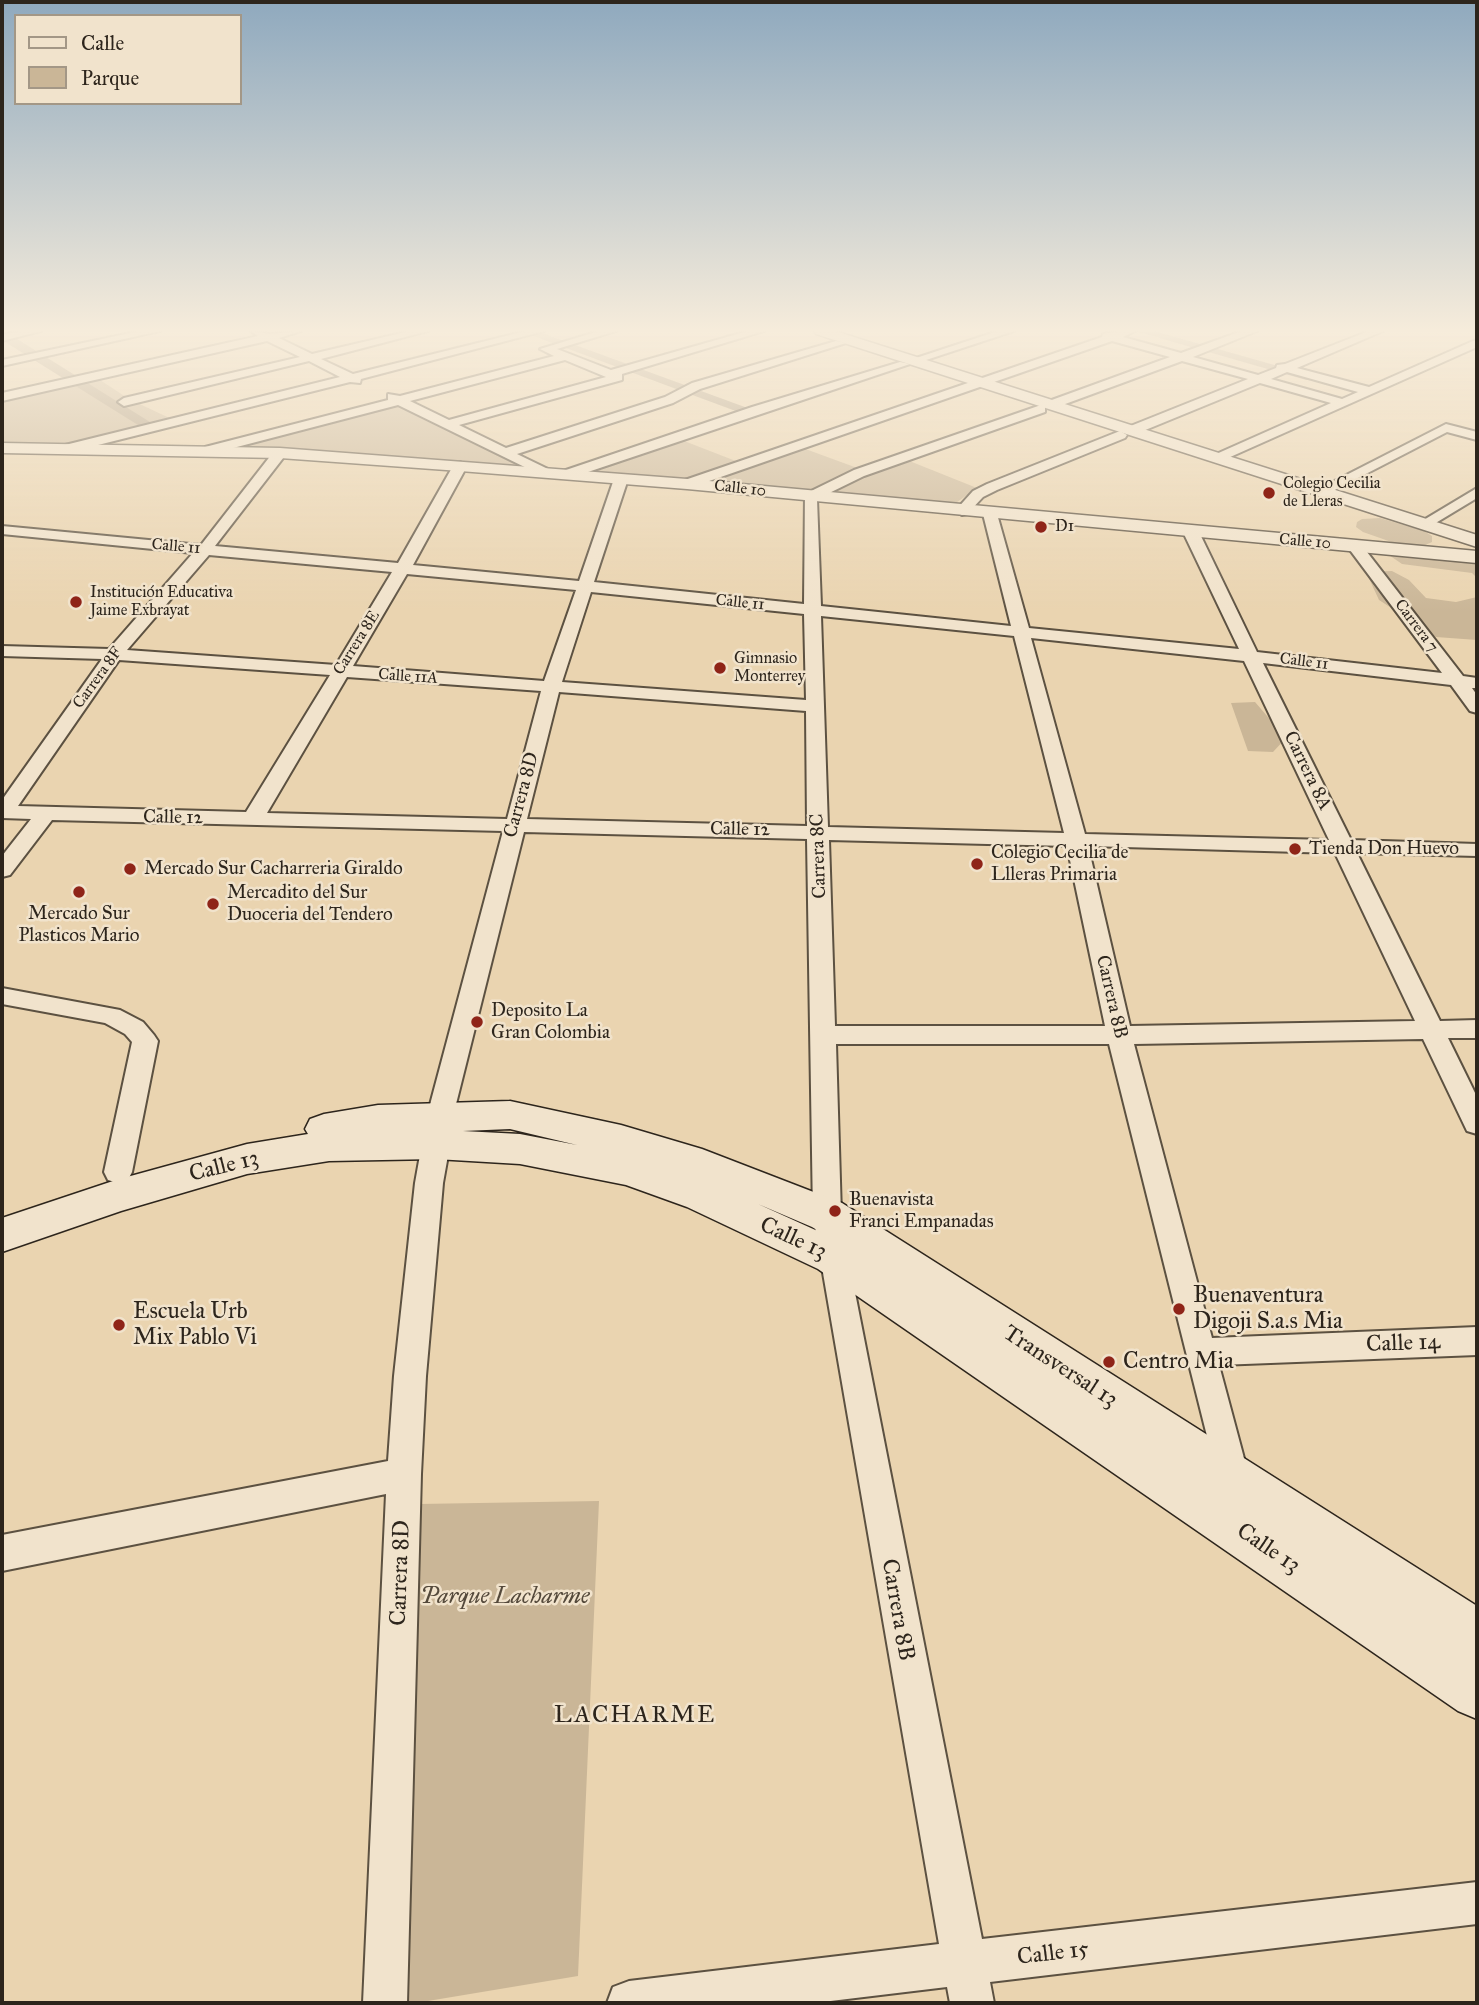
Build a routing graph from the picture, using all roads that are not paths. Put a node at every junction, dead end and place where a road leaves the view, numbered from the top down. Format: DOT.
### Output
graph roads {
  1 [pos="164,425"];
  2 [pos="308,425"];
  3 [pos="447,425"];
  4 [pos="588,425"];
  5 [pos="713,425"];
  6 [pos="859,425"];
  7 [pos="997,425"];
  8 [pos="1100,425"];
  9 [pos="1147,425"];
  10 [pos="1295,425"];
  11 [pos="1126,433"];
  12 [pos="1477,436"];
  13 [pos="2,448"];
  14 [pos="66,449"];
  15 [pos="210,450"];
  16 [pos="280,453"];
  17 [pos="505,453"];
  18 [pos="1219,458"];
  19 [pos="460,466"];
  20 [pos="545,473"];
  21 [pos="568,474"];
  22 [pos="621,479"];
  23 [pos="687,484"];
  24 [pos="1322,491"];
  25 [pos="1477,492"];
  26 [pos="810,497"];
  27 [pos="962,511"];
  28 [pos="1387,513"];
  29 [pos="990,514"];
  30 [pos="1431,526"];
  31 [pos="1347,529"];
  32 [pos="2,530"];
  33 [pos="1191,532"];
  34 [pos="1477,541"];
  35 [pos="205,549"];
  36 [pos="1407,551"];
  37 [pos="1477,557"];
  38 [pos="403,568"];
  39 [pos="583,586"];
  40 [pos="813,612"];
  41 [pos="1023,634"];
  42 [pos="2,651"];
  43 [pos="114,654"];
  44 [pos="1251,656"];
  45 [pos="339,672"];
  46 [pos="1458,681"];
  47 [pos="1477,683"];
  48 [pos="551,687"];
  49 [pos="814,706"];
  50 [pos="1477,707"];
  51 [pos="3,812"];
  52 [pos="45,815"];
  53 [pos="252,820"];
  54 [pos="514,825"];
  55 [pos="819,831"];
  56 [pos="1076,839"];
  57 [pos="1343,846"];
  58 [pos="1477,850"];
  59 [pos="2,870"];
  60 [pos="2,996"];
  61 [pos="1432,1030"];
  62 [pos="1477,1030"];
  63 [pos="825,1035"];
  64 [pos="1119,1035"];
  65 [pos="1477,1124"];
  66 [pos="438,1130"];
  67 [pos="621,1140"];
  68 [pos="118,1172"];
  69 [pos="2,1211"];
  70 [pos="2,1235"];
  71 [pos="830,1236"];
  72 [pos="1477,1341"];
  73 [pos="1202,1352"];
  74 [pos="404,1474"];
  75 [pos="1232,1479"];
  76 [pos="2,1553"];
  77 [pos="1477,1637"];
  78 [pos="1477,1692"];
  79 [pos="1477,1903"];
  80 [pos="967,1984"];
  81 [pos="385,2003"];
  82 [pos="629,2003"];
  1 -- 14 [label="street"];
  2 -- 15 [label="street"];
  3 -- 17 [label="street"];
  4 -- 17 [label="street"];
  5 -- 21 [label="street"];
  6 -- 23 [label="street"];
  7 -- 26 [label="street"];
  8 -- 11 [label="street"];
  9 -- 11 [label="street"];
  10 -- 18 [label="street"];
  11 -- 18 [label="street"];
  11 -- 27 [label="street"];
  11 -- 31 [label="street"];
  12 -- 24 [label="street"];
  13 -- 14 [label="street, Calle 10"];
  14 -- 15 [label="street, Calle 10"];
  15 -- 16 [label="street, Calle 10"];
  16 -- 19 [label="street, Calle 10"];
  16 -- 35 [label="street, Carrera 8F"];
  17 -- 20 [label="street"];
  18 -- 24 [label="street"];
  19 -- 20 [label="street, Calle 10"];
  19 -- 38 [label="street, Carrera 8E"];
  20 -- 21 [label="street, Calle 10"];
  21 -- 22 [label="street, Calle 10"];
  22 -- 23 [label="street, Calle 10"];
  22 -- 39 [label="street, Carrera 8D"];
  23 -- 26 [label="street, Calle 10"];
  24 -- 28 [label="street"];
  25 -- 30 [label="street"];
  26 -- 27 [label="street, Calle 10"];
  26 -- 40 [label="street, Carrera 8C"];
  27 -- 29 [label="street, Calle 10"];
  28 -- 30 [label="street"];
  28 -- 31 [label="street"];
  29 -- 33 [label="street, Calle 10"];
  29 -- 41 [label="street, Carrera 8B"];
  30 -- 34 [label="street"];
  30 -- 36 [label="street"];
  31 -- 33 [label="street, Calle 10"];
  31 -- 36 [label="street, Calle 10"];
  31 -- 46 [label="street, Carrera 7"];
  32 -- 35 [label="street, Calle 11"];
  33 -- 44 [label="street, Carrera 8A"];
  35 -- 38 [label="street, Calle 11"];
  35 -- 43 [label="street, Carrera 8F"];
  36 -- 37 [label="street, Calle 10"];
  38 -- 39 [label="street, Calle 11"];
  38 -- 45 [label="street, Carrera 8E"];
  39 -- 40 [label="street, Calle 11"];
  39 -- 48 [label="street, Carrera 8D"];
  40 -- 41 [label="street, Calle 11"];
  40 -- 49 [label="street, Carrera 8C"];
  41 -- 44 [label="street, Calle 11"];
  41 -- 56 [label="street, Carrera 8B"];
  42 -- 43 [label="street, Calle 11A"];
  43 -- 45 [label="street, Calle 11A"];
  43 -- 51 [label="street, Carrera 8F"];
  44 -- 46 [label="street, Calle 11"];
  44 -- 57 [label="street, Carrera 8A"];
  45 -- 48 [label="street, Calle 11A"];
  45 -- 53 [label="street, Carrera 8E"];
  46 -- 47 [label="street, Calle 11"];
  46 -- 50 [label="street, Carrera 7"];
  48 -- 49 [label="street, Calle 11A"];
  48 -- 54 [label="street, Carrera 8D"];
  49 -- 55 [label="street, Carrera 8C"];
  51 -- 52 [label="street, Calle 12"];
  52 -- 53 [label="street, Calle 12"];
  52 -- 59 [label="street"];
  53 -- 54 [label="street, Calle 12"];
  54 -- 55 [label="street, Calle 12"];
  54 -- 66 [label="street, Carrera 8D"];
  55 -- 56 [label="street, Calle 12"];
  55 -- 63 [label="street, Carrera 8C"];
  56 -- 57 [label="street, Calle 12"];
  56 -- 64 [label="street, Carrera 8B"];
  57 -- 58 [label="street, Calle 12"];
  57 -- 61 [label="street, Carrera 8A"];
  60 -- 68 [label="street"];
  61 -- 62 [label="street"];
  61 -- 64 [label="street"];
  61 -- 65 [label="street, Carrera 8A"];
  63 -- 64 [label="street"];
  63 -- 71 [label="street, Carrera 8C"];
  64 -- 73 [label="street, Carrera 8B"];
  66 -- 67 [label="main road, Calle 13"];
  66 -- 68 [label="main road, Calle 13"];
  66 -- 70 [label="main road, Calle 13"];
  66 -- 71 [label="main road, Calle 13"];
  66 -- 74 [label="street, Carrera 8D"];
  67 -- 71 [label="main road, Transversal 13"];
  68 -- 69 [label="main road, Calle 13"];
  71 -- 75 [label="main road, Transversal 13"];
  71 -- 78 [label="main road, Calle 13"];
  71 -- 80 [label="street, Carrera 8B"];
  72 -- 73 [label="street, Calle 14"];
  73 -- 75 [label="street, Carrera 8B"];
  74 -- 76 [label="street"];
  74 -- 81 [label="street, Carrera 8D"];
  75 -- 77 [label="main road, Transversal 13"];
  79 -- 80 [label="street, Calle 15"];
  80 -- 82 [label="street, Calle 15"];
}
